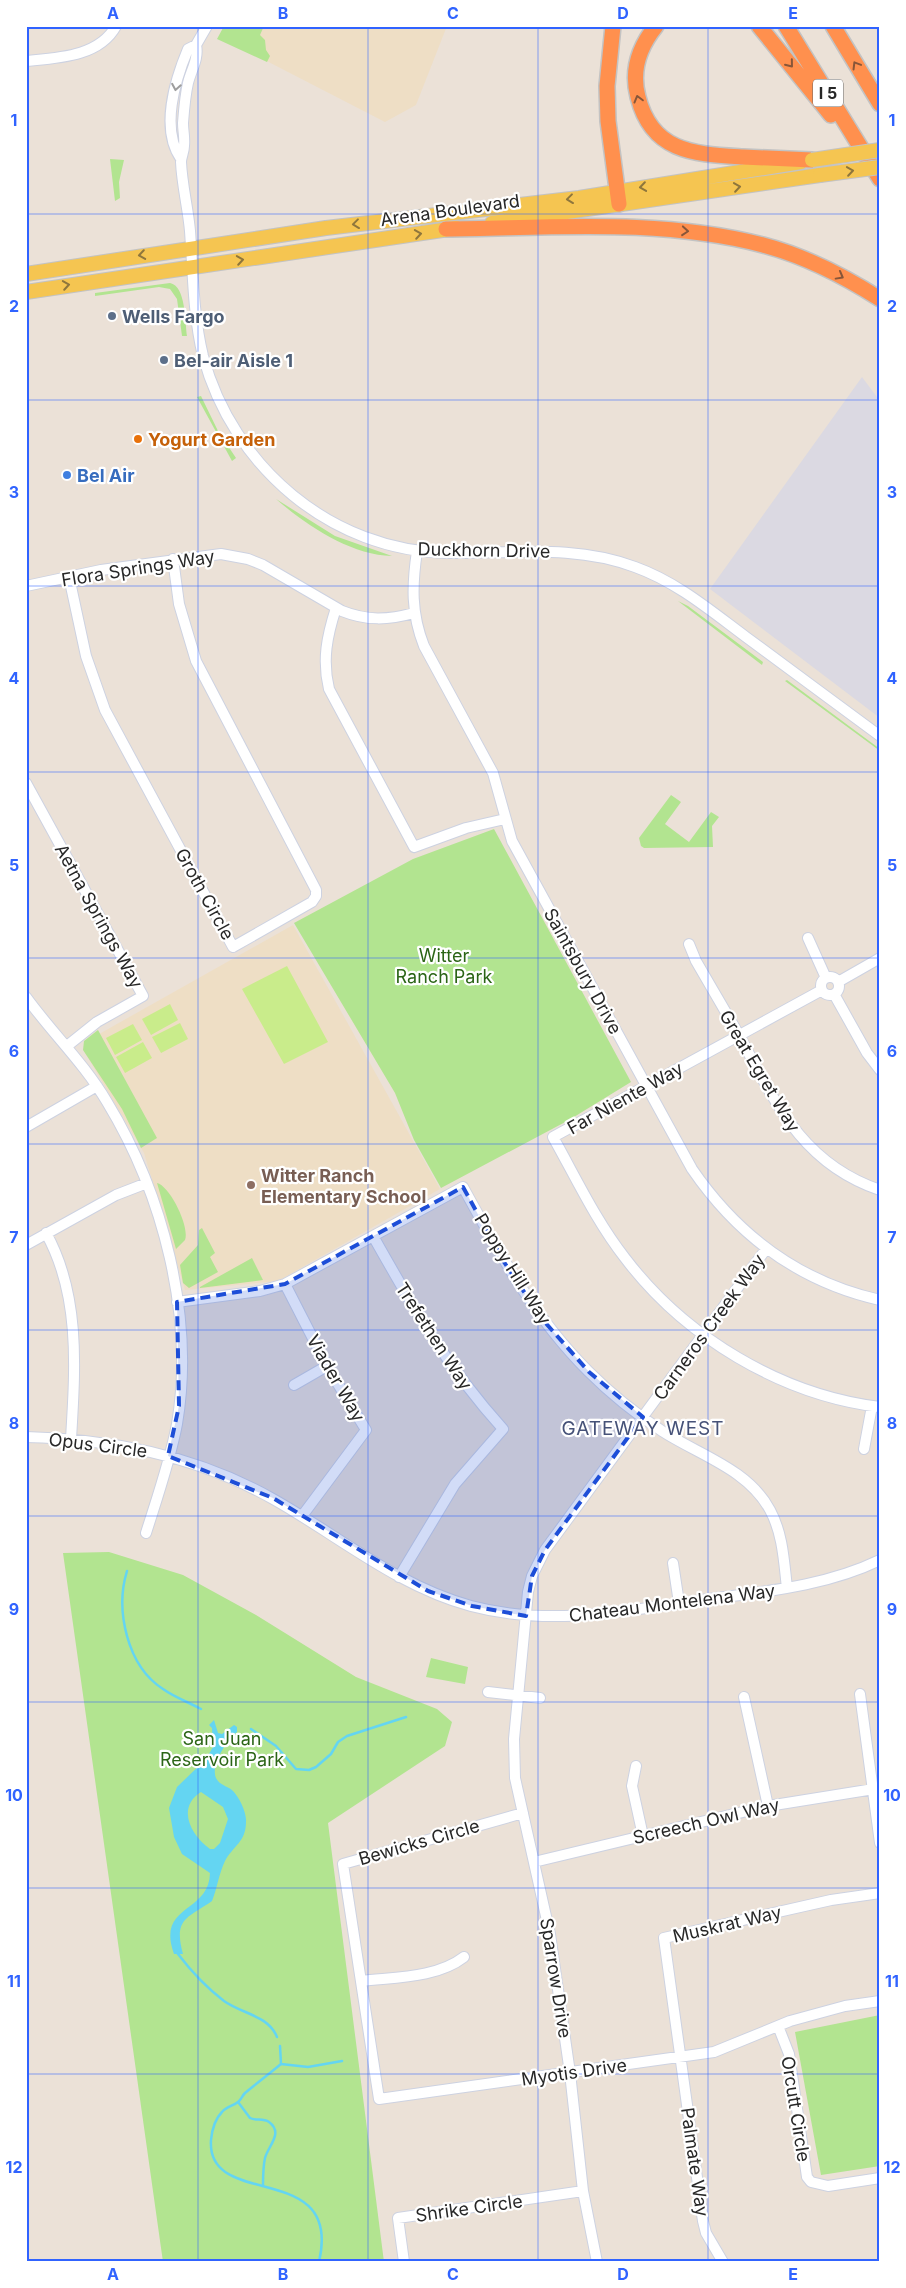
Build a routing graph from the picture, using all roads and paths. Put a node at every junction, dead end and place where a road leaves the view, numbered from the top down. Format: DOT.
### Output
graph roads {
  1 [pos="116,26"];
  2 [pos="207,26"];
  3 [pos="613,26"];
  4 [pos="656,26"];
  5 [pos="758,26"];
  6 [pos="786,26"];
  7 [pos="833,26"];
  8 [pos="26,61"];
  9 [pos="880,104"];
  10 [pos="876,159"];
  11 [pos="812,160"];
  12 [pos="880,179"];
  13 [pos="618,197"];
  14 [pos="446,230"];
  15 [pos="190,248"];
  16 [pos="192,267"];
  17 [pos="26,274"];
  18 [pos="26,292"];
  19 [pos="880,299"];
  20 [pos="417,551"];
  21 [pos="173,560"];
  22 [pos="69,577"];
  23 [pos="26,586"];
  24 [pos="336,608"];
  25 [pos="414,614"];
  26 [pos="880,736"];
  27 [pos="26,783"];
  28 [pos="505,819"];
  29 [pos="808,938"];
  30 [pos="689,944"];
  31 [pos="880,958"];
  32 [pos="826,978"];
  33 [pos="838,982"];
  34 [pos="822,990"];
  35 [pos="834,994"];
  36 [pos="27,1001"];
  37 [pos="739,1036"];
  38 [pos="68,1046"];
  39 [pos="880,1070"];
  40 [pos="97,1086"];
  41 [pos="646,1086"];
  42 [pos="26,1127"];
  43 [pos="147,1184"];
  44 [pos="880,1190"];
  45 [pos="46,1233"];
  46 [pos="373,1236"];
  47 [pos="26,1244"];
  48 [pos="766,1249"];
  49 [pos="285,1284"];
  50 [pos="880,1300"];
  51 [pos="177,1302"];
  52 [pos="704,1334"];
  53 [pos="327,1366"];
  54 [pos="294,1385"];
  55 [pos="876,1407"];
  56 [pos="643,1417"];
  57 [pos="26,1438"];
  58 [pos="71,1439"];
  59 [pos="864,1449"];
  60 [pos="168,1456"];
  61 [pos="302,1516"];
  62 [pos="146,1534"];
  63 [pos="880,1560"];
  64 [pos="673,1563"];
  65 [pos="399,1577"];
  66 [pos="787,1588"];
  67 [pos="679,1603"];
  68 [pos="526,1616"];
  69 [pos="488,1692"];
  70 [pos="860,1694"];
  71 [pos="518,1696"];
  72 [pos="744,1696"];
  73 [pos="540,1698"];
  74 [pos="636,1766"];
  75 [pos="876,1789"];
  76 [pos="768,1806"];
  77 [pos="523,1813"];
  78 [pos="643,1836"];
  79 [pos="880,1843"];
  80 [pos="534,1862"];
  81 [pos="880,1893"];
  82 [pos="464,1957"];
  83 [pos="362,1981"];
  84 [pos="880,2001"];
  85 [pos="778,2026"];
  86 [pos="680,2057"];
  87 [pos="570,2072"];
  88 [pos="880,2178"];
  89 [pos="583,2191"];
  90 [pos="404,2262"];
  91 [pos="597,2262"];
  92 [pos="724,2262"];
  1 -- 8 [label="street"];
  2 -- 15 [label="street, Duckhorn Drive"];
  3 -- 13 [label="highway"];
  11 -- 4 [label="highway, one-way"];
  5 -- 10 [label="highway, one-way"];
  6 -- 10 [label="highway, I 5"];
  9 -- 7 [label="highway, I 5, one-way"];
  10 -- 11 [label="main road, Arena Boulevard, bridge"];
  10 -- 12 [label="highway, I 5"];
  13 -- 10 [label="main road, Arena Boulevard, one-way, bridge"];
  11 -- 13 [label="main road, Arena Boulevard, one-way"];
  13 -- 14 [label="main road, Arena Boulevard"];
  13 -- 15 [label="main road, Arena Boulevard, one-way"];
  16 -- 14 [label="main road, Arena Boulevard, one-way"];
  14 -- 19 [label="highway, one-way"];
  15 -- 16 [label="street, Duckhorn Drive"];
  15 -- 17 [label="main road, Arena Boulevard, one-way"];
  18 -- 16 [label="main road, Arena Boulevard, one-way"];
  16 -- 20 [label="street, Duckhorn Drive"];
  20 -- 25 [label="street, Saintsbury Drive"];
  20 -- 26 [label="street, Duckhorn Drive"];
  21 -- 22 [label="street, Flora Springs Way"];
  21 -- 22 [label="street, Groth Circle"];
  21 -- 24 [label="street, Flora Springs Way"];
  22 -- 23 [label="street, Flora Springs Way"];
  24 -- 25 [label="street, Flora Springs Way"];
  24 -- 28 [label="street"];
  25 -- 28 [label="street, Saintsbury Drive"];
  27 -- 38 [label="street, Aetna Springs Way"];
  28 -- 41 [label="street, Saintsbury Drive"];
  29 -- 32 [label="street"];
  30 -- 37 [label="street, Great Egret Way"];
  31 -- 33 [label="street"];
  32 -- 33 [label="street"];
  32 -- 34 [label="street"];
  33 -- 35 [label="street"];
  34 -- 35 [label="street"];
  34 -- 37 [label="street, Far Niente Way"];
  35 -- 39 [label="street"];
  36 -- 38 [label="street"];
  37 -- 41 [label="street, Far Niente Way"];
  37 -- 44 [label="street, Great Egret Way"];
  38 -- 40 [label="street"];
  40 -- 42 [label="street"];
  40 -- 43 [label="street"];
  41 -- 48 [label="street, Saintsbury Drive"];
  41 -- 52 [label="street, Far Niente Way"];
  43 -- 45 [label="street"];
  43 -- 51 [label="street"];
  45 -- 47 [label="street"];
  45 -- 58 [label="street"];
  46 -- 49 [label="street, Poppy Hill Way"];
  46 -- 56 [label="street, Poppy Hill Way"];
  46 -- 65 [label="street, Trefethen Way"];
  48 -- 50 [label="street, Saintsbury Drive"];
  48 -- 52 [label="street, Carneros Creek Way"];
  49 -- 51 [label="street, Poppy Hill Way"];
  49 -- 53 [label="street, Viader Way"];
  51 -- 60 [label="street"];
  52 -- 55 [label="street, Far Niente Way"];
  52 -- 56 [label="street, Carneros Creek Way"];
  53 -- 54 [label="street"];
  53 -- 61 [label="street, Viader Way"];
  55 -- 59 [label="street"];
  56 -- 66 [label="street, Poppy Hill Way"];
  56 -- 68 [label="street, Carneros Creek Way"];
  57 -- 58 [label="street, Opus Circle"];
  58 -- 60 [label="street, Opus Circle"];
  60 -- 61 [label="street, Chateau Montelena Way"];
  60 -- 62 [label="street"];
  61 -- 65 [label="street, Chateau Montelena Way"];
  63 -- 66 [label="street, Chateau Montelena Way"];
  64 -- 67 [label="street"];
  65 -- 68 [label="street, Chateau Montelena Way"];
  66 -- 67 [label="street, Chateau Montelena Way"];
  67 -- 68 [label="street, Chateau Montelena Way"];
  68 -- 71 [label="street, Carneros Creek Way"];
  69 -- 71 [label="street"];
  70 -- 75 [label="street"];
  71 -- 73 [label="street"];
  71 -- 77 [label="street, Sparrow Drive"];
  72 -- 76 [label="street"];
  74 -- 78 [label="street"];
  75 -- 76 [label="street, Screech Owl Way"];
  75 -- 79 [label="street"];
  76 -- 78 [label="street, Screech Owl Way"];
  77 -- 80 [label="street, Sparrow Drive"];
  77 -- 83 [label="street, Bewicks Circle"];
  78 -- 80 [label="street, Screech Owl Way"];
  80 -- 87 [label="street, Sparrow Drive"];
  81 -- 86 [label="street, Muskrat Way"];
  82 -- 83 [label="street"];
  83 -- 87 [label="street, Myotis Drive"];
  84 -- 85 [label="street, Myotis Drive"];
  85 -- 86 [label="street, Myotis Drive"];
  85 -- 88 [label="street, Orcutt Circle"];
  86 -- 87 [label="street, Myotis Drive"];
  86 -- 92 [label="street, Palmate Way"];
  87 -- 89 [label="street, Sparrow Drive"];
  89 -- 90 [label="street, Shrike Circle"];
  89 -- 91 [label="street, Sparrow Drive"];
}
